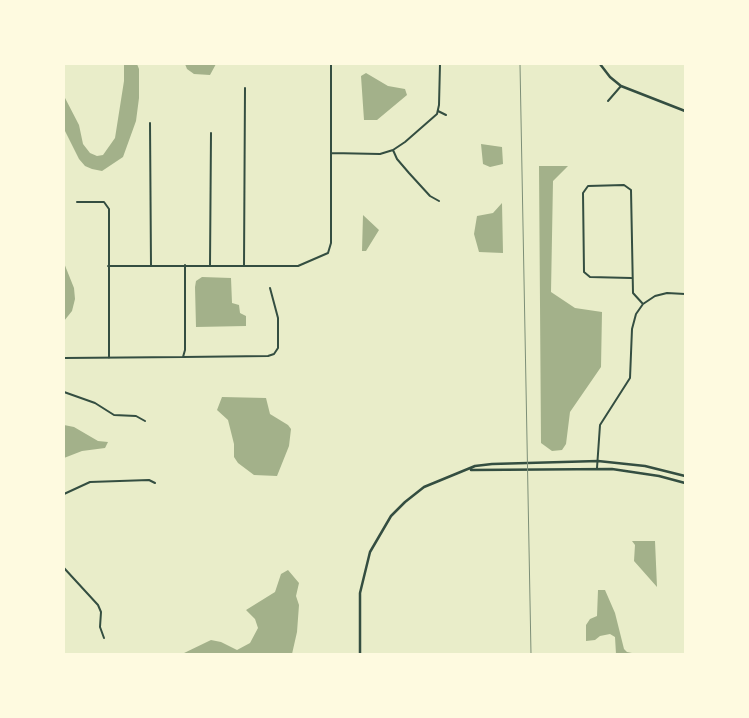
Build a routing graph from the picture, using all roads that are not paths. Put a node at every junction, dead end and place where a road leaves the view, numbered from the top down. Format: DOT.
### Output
graph roads {
  1 [pos="331,64"];
  2 [pos="440,64"];
  3 [pos="600,64"];
  4 [pos="620,86"];
  5 [pos="245,88"];
  6 [pos="608,100"];
  7 [pos="438,111"];
  8 [pos="685,111"];
  9 [pos="446,115"];
  10 [pos="150,123"];
  11 [pos="210,133"];
  12 [pos="394,150"];
  13 [pos="331,153"];
  14 [pos="439,201"];
  15 [pos="77,202"];
  16 [pos="185,265"];
  17 [pos="210,265"];
  18 [pos="108,266"];
  19 [pos="151,266"];
  20 [pos="244,266"];
  21 [pos="631,278"];
  22 [pos="270,288"];
  23 [pos="685,294"];
  24 [pos="643,304"];
  25 [pos="183,357"];
  26 [pos="64,358"];
  27 [pos="109,358"];
  28 [pos="685,377"];
  29 [pos="64,392"];
  30 [pos="685,392"];
  31 [pos="685,400"];
  32 [pos="145,421"];
  33 [pos="598,461"];
  34 [pos="598,468"];
  35 [pos="470,469"];
  36 [pos="685,476"];
  37 [pos="155,483"];
  38 [pos="685,483"];
  39 [pos="64,494"];
  40 [pos="64,568"];
  41 [pos="104,638"];
  42 [pos="360,654"];
  1 -- 13 [label="street"];
  2 -- 7 [label="street"];
  3 -- 4 [label="street"];
  4 -- 6 [label="street"];
  4 -- 8 [label="street"];
  5 -- 20 [label="street"];
  7 -- 9 [label="street"];
  7 -- 12 [label="street"];
  10 -- 19 [label="street"];
  11 -- 17 [label="street"];
  12 -- 13 [label="street"];
  12 -- 14 [label="street"];
  13 -- 20 [label="street"];
  15 -- 18 [label="street"];
  16 -- 17 [label="street"];
  16 -- 19 [label="street"];
  16 -- 25 [label="street"];
  17 -- 20 [label="street"];
  18 -- 19 [label="street"];
  18 -- 27 [label="street"];
  21 -- 21 [label="street"];
  21 -- 24 [label="street"];
  22 -- 25 [label="street"];
  23 -- 24 [label="street"];
  24 -- 33 [label="street"];
  25 -- 27 [label="street"];
  26 -- 27 [label="street"];
  28 -- 30 [label="street"];
  29 -- 32 [label="street"];
  30 -- 31 [label="street"];
  33 -- 34 [label="street"];
  33 -- 35 [label="street"];
  33 -- 36 [label="street"];
  34 -- 35 [label="street"];
  34 -- 38 [label="street"];
  35 -- 42 [label="street"];
  37 -- 39 [label="street"];
  40 -- 41 [label="street"];
}
